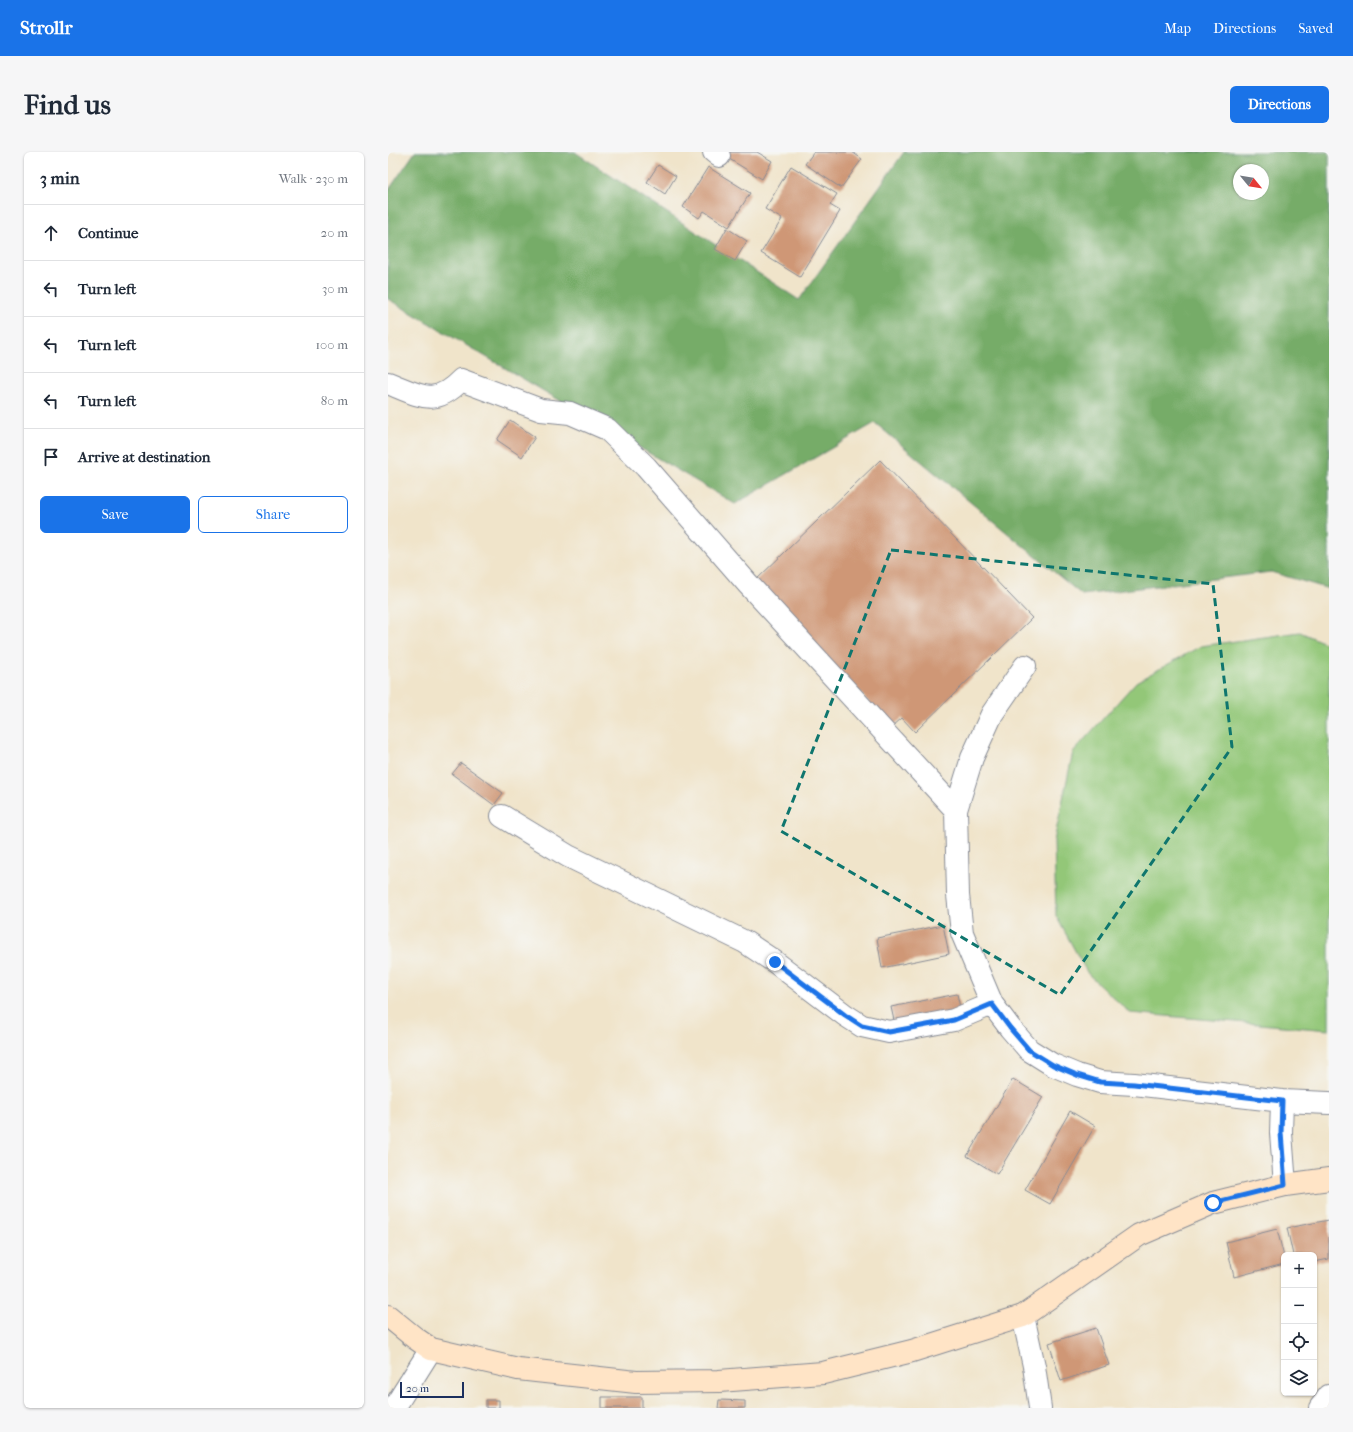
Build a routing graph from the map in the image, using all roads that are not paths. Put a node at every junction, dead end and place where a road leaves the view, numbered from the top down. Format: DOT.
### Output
graph roads {
  1 [pos="388,383"];
  2 [pos="1025,666"];
  3 [pos="956,810"];
  4 [pos="502,816"];
  5 [pos="992,1004"];
  6 [pos="1282,1101"];
  7 [pos="1329,1103"];
  8 [pos="1329,1179"];
  9 [pos="1285,1185"];
  10 [pos="388,1316"];
  11 [pos="1023,1316"];
  12 [pos="431,1349"];
  13 [pos="1329,1396"];
  14 [pos="394,1408"];
  15 [pos="1040,1408"];
  16 [pos="1320,1408"];
  1 -- 3 [label="street"];
  2 -- 3 [label="street"];
  3 -- 5 [label="street"];
  4 -- 5 [label="street"];
  5 -- 6 [label="street"];
  6 -- 7 [label="street"];
  6 -- 9 [label="street"];
  8 -- 9 [label="street"];
  9 -- 11 [label="street"];
  10 -- 12 [label="street"];
  11 -- 12 [label="street"];
  11 -- 15 [label="street"];
  12 -- 14 [label="street"];
  13 -- 16 [label="street"];
}
